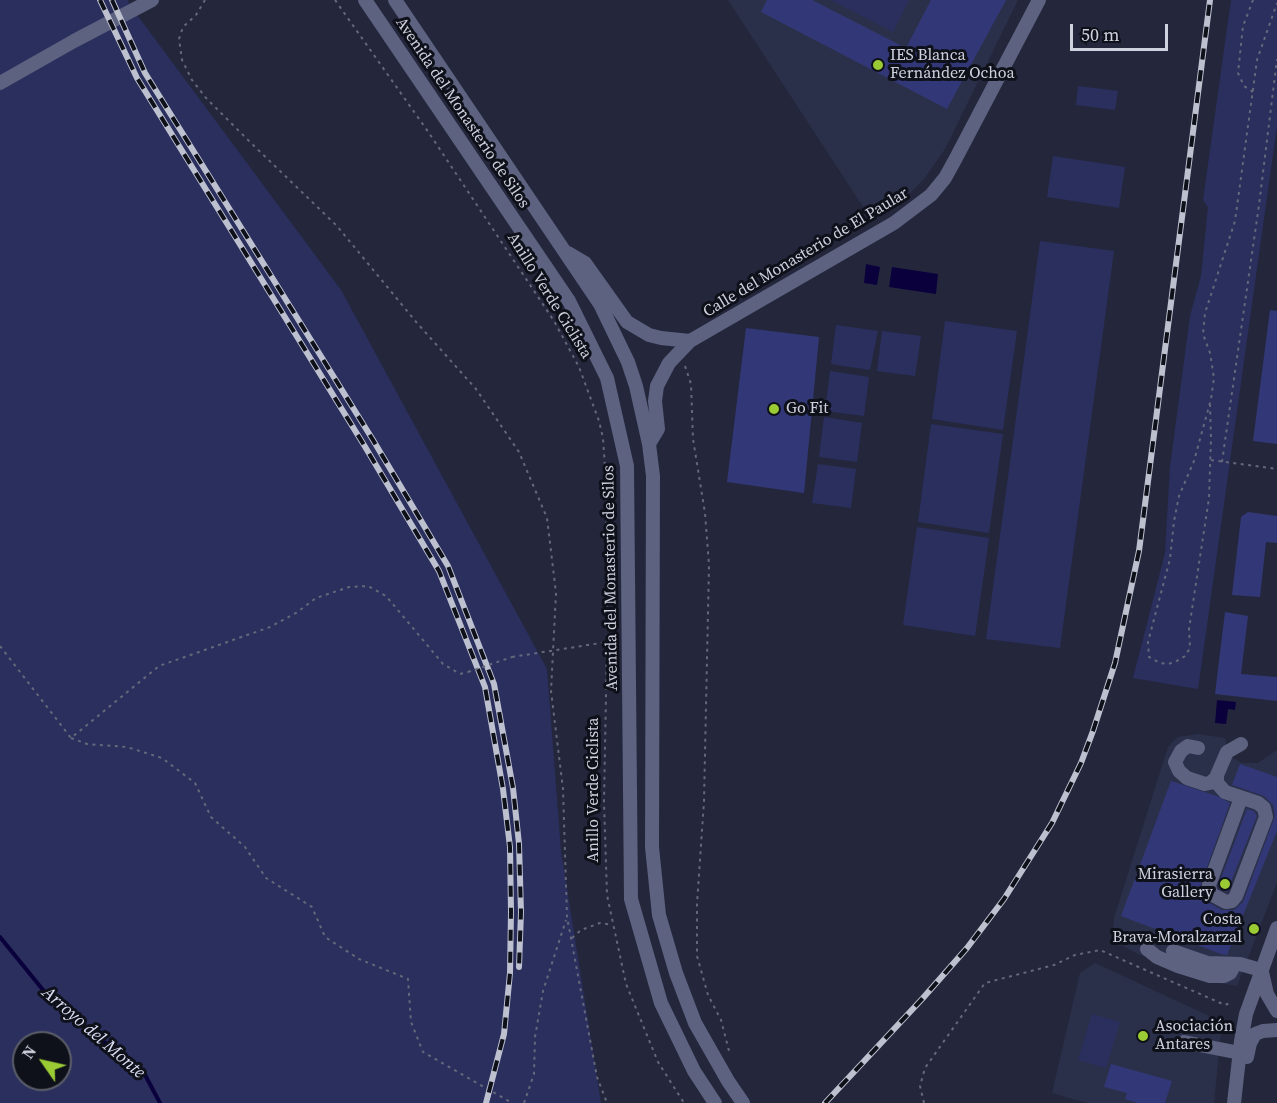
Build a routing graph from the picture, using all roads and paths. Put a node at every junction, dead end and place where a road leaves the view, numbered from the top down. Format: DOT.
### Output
graph roads {
  1 [pos="152,0"];
  2 [pos="205,0"];
  3 [pos="334,0"];
  4 [pos="365,0"];
  5 [pos="395,0"];
  6 [pos="1040,0"];
  7 [pos="1253,0"];
  8 [pos="1277,3"];
  9 [pos="1277,59"];
  10 [pos="0,83"];
  11 [pos="1253,92"];
  12 [pos="565,251"];
  13 [pos="690,340"];
  14 [pos="682,359"];
  15 [pos="1210,404"];
  16 [pos="649,444"];
  17 [pos="1211,460"];
  18 [pos="1222,462"];
  19 [pos="1277,469"];
  20 [pos="608,642"];
  21 [pos="0,646"];
  22 [pos="553,652"];
  23 [pos="71,738"];
  24 [pos="1241,744"];
  25 [pos="1198,748"];
  26 [pos="1211,781"];
  27 [pos="1241,798"];
  28 [pos="567,917"];
  29 [pos="612,925"];
  30 [pos="1277,928"];
  31 [pos="571,938"];
  32 [pos="1147,949"];
  33 [pos="1173,951"];
  34 [pos="1235,964"];
  35 [pos="1261,970"];
  36 [pos="1232,1002"];
  37 [pos="1277,1011"];
  38 [pos="1277,1030"];
  39 [pos="1184,1042"];
  40 [pos="729,1052"];
  41 [pos="1240,1053"];
  42 [pos="512,1103"];
  43 [pos="524,1103"];
  44 [pos="607,1103"];
  45 [pos="684,1103"];
  46 [pos="715,1103"];
  47 [pos="743,1103"];
  48 [pos="924,1103"];
  49 [pos="1236,1103"];
  1 -- 10 [label="street"];
  2 -- 22 [label="path"];
  3 -- 20 [label="path, Anillo Verde Ciclista"];
  4 -- 46 [label="street, Avenida del Monasterio de Silos"];
  5 -- 12 [label="street, Avenida del Monasterio de Silos"];
  6 -- 13 [label="street, Calle del Monasterio de El Paular"];
  7 -- 11 [label="path"];
  8 -- 11 [label="path"];
  9 -- 18 [label="path"];
  11 -- 15 [label="path"];
  12 -- 13 [label="street"];
  12 -- 16 [label="street, Avenida del Monasterio de Silos"];
  13 -- 16 [label="street, Calle del Monasterio de El Paular"];
  14 -- 40 [label="path"];
  15 -- 17 [label="path"];
  15 -- 17 [label="path"];
  16 -- 47 [label="street, Avenida del Monasterio de Silos"];
  17 -- 18 [label="path"];
  18 -- 19 [label="path"];
  20 -- 22 [label="path"];
  20 -- 29 [label="path, Anillo Verde Ciclista"];
  21 -- 23 [label="path"];
  22 -- 23 [label="path, bridge"];
  22 -- 28 [label="path"];
  23 -- 42 [label="path"];
  24 -- 26 [label="street"];
  25 -- 26 [label="street"];
  26 -- 27 [label="street"];
  27 -- 27 [label="street"];
  28 -- 31 [label="path"];
  28 -- 43 [label="path"];
  29 -- 31 [label="path"];
  29 -- 45 [label="path, Anillo Verde Ciclista"];
  30 -- 35 [label="street"];
  31 -- 44 [label="path"];
  32 -- 34 [label="street"];
  33 -- 34 [label="street"];
  34 -- 35 [label="street"];
  35 -- 37 [label="street"];
  35 -- 41 [label="street"];
  36 -- 48 [label="path"];
  38 -- 49 [label="street"];
  39 -- 41 [label="street"];
  41 -- 49 [label="street"];
}
